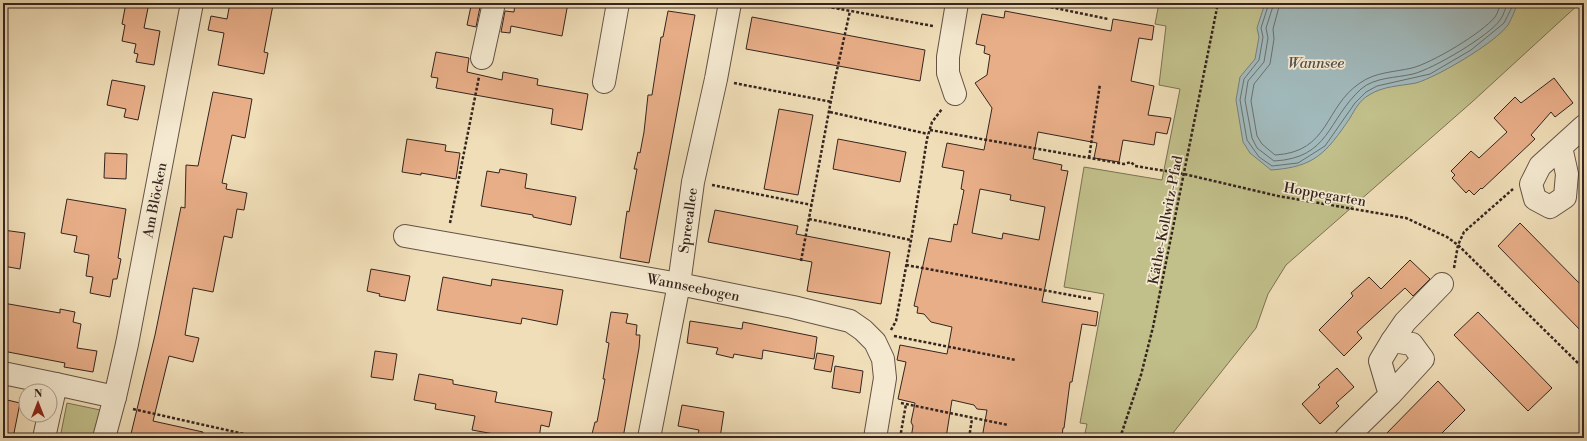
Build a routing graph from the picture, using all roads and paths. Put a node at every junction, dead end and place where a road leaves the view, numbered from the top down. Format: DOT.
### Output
graph roads {
  1 [pos="192,3"];
  2 [pos="494,3"];
  3 [pos="618,3"];
  4 [pos="730,3"];
  5 [pos="807,3"];
  6 [pos="840,3"];
  7 [pos="957,3"];
  8 [pos="1031,3"];
  9 [pos="1218,3"];
  10 [pos="839,9"];
  11 [pos="850,11"];
  12 [pos="1108,18"];
  13 [pos="952,30"];
  14 [pos="482,58"];
  15 [pos="716,79"];
  16 [pos="604,82"];
  17 [pos="1100,84"];
  18 [pos="955,94"];
  19 [pos="832,102"];
  20 [pos="830,112"];
  21 [pos="1584,126"];
  22 [pos="930,130"];
  23 [pos="928,134"];
  24 [pos="1561,147"];
  25 [pos="1089,158"];
  26 [pos="1184,174"];
  27 [pos="694,182"];
  28 [pos="1531,184"];
  29 [pos="812,205"];
  30 [pos="809,219"];
  31 [pos="405,236"];
  32 [pos="911,240"];
  33 [pos="446,244"];
  34 [pos="1458,245"];
  35 [pos="801,261"];
  36 [pos="906,265"];
  37 [pos="679,284"];
  38 [pos="1442,284"];
  39 [pos="1092,299"];
  40 [pos="1392,341"];
  41 [pos="1016,360"];
  42 [pos="1584,369"];
  43 [pos="3,373"];
  44 [pos="51,383"];
  45 [pos="58,384"];
  46 [pos="1390,395"];
  47 [pos="115,397"];
  48 [pos="882,401"];
  49 [pos="906,404"];
  50 [pos="972,419"];
  51 [pos="47,423"];
  52 [pos="1008,425"];
  53 [pos="44,438"];
  54 [pos="104,438"];
  55 [pos="262,438"];
  56 [pos="649,438"];
  57 [pos="876,438"];
  58 [pos="900,438"];
  59 [pos="969,438"];
  60 [pos="1120,438"];
  61 [pos="1346,438"];
  1 -- 47 [label="street, Am Blöcken"];
  2 -- 14 [label="street"];
  3 -- 16 [label="street"];
  4 -- 15 [label="street, Spreeallee"];
  5 -- 10 [label="path"];
  6 -- 10 [label="path"];
  7 -- 13 [label="street"];
  8 -- 12 [label="path"];
  9 -- 26 [label="path, Käthe-Kollwitz-Pfad"];
  10 -- 11 [label="path"];
  11 -- 13 [label="path"];
  11 -- 19 [label="path"];
  13 -- 18 [label="street"];
  14 -- 33 [label="path"];
  15 -- 19 [label="path"];
  15 -- 27 [label="street, Spreeallee"];
  17 -- 25 [label="path"];
  18 -- 22 [label="path"];
  19 -- 20 [label="path"];
  20 -- 23 [label="path"];
  20 -- 29 [label="path"];
  21 -- 24 [label="street"];
  22 -- 23 [label="path"];
  22 -- 25 [label="path, Hoppegarten"];
  23 -- 32 [label="path"];
  24 -- 28 [label="street"];
  24 -- 28 [label="street"];
  25 -- 26 [label="path, Hoppegarten"];
  26 -- 34 [label="path, Hoppegarten"];
  26 -- 60 [label="path, Käthe-Kollwitz-Pfad"];
  27 -- 29 [label="path"];
  27 -- 37 [label="street, Spreeallee"];
  28 -- 34 [label="path"];
  29 -- 30 [label="path"];
  30 -- 32 [label="path"];
  30 -- 35 [label="path"];
  31 -- 33 [label="street, Wannseebogen"];
  32 -- 36 [label="path"];
  33 -- 37 [label="street, Wannseebogen"];
  34 -- 38 [label="path"];
  34 -- 42 [label="path, Hoppegarten"];
  36 -- 39 [label="path"];
  36 -- 41 [label="path"];
  37 -- 48 [label="street, Wannseebogen"];
  37 -- 56 [label="street, Spreeallee"];
  38 -- 40 [label="street"];
  40 -- 46 [label="street"];
  40 -- 46 [label="street"];
  43 -- 44 [label="street"];
  45 -- 47 [label="street"];
  46 -- 61 [label="street"];
  47 -- 54 [label="street, Am Blöcken"];
  47 -- 55 [label="path"];
  48 -- 49 [label="path"];
  48 -- 57 [label="street, Wannseebogen"];
  49 -- 50 [label="path"];
  49 -- 58 [label="path"];
  50 -- 52 [label="path"];
  50 -- 59 [label="path"];
  51 -- 53 [label="street"];
}
